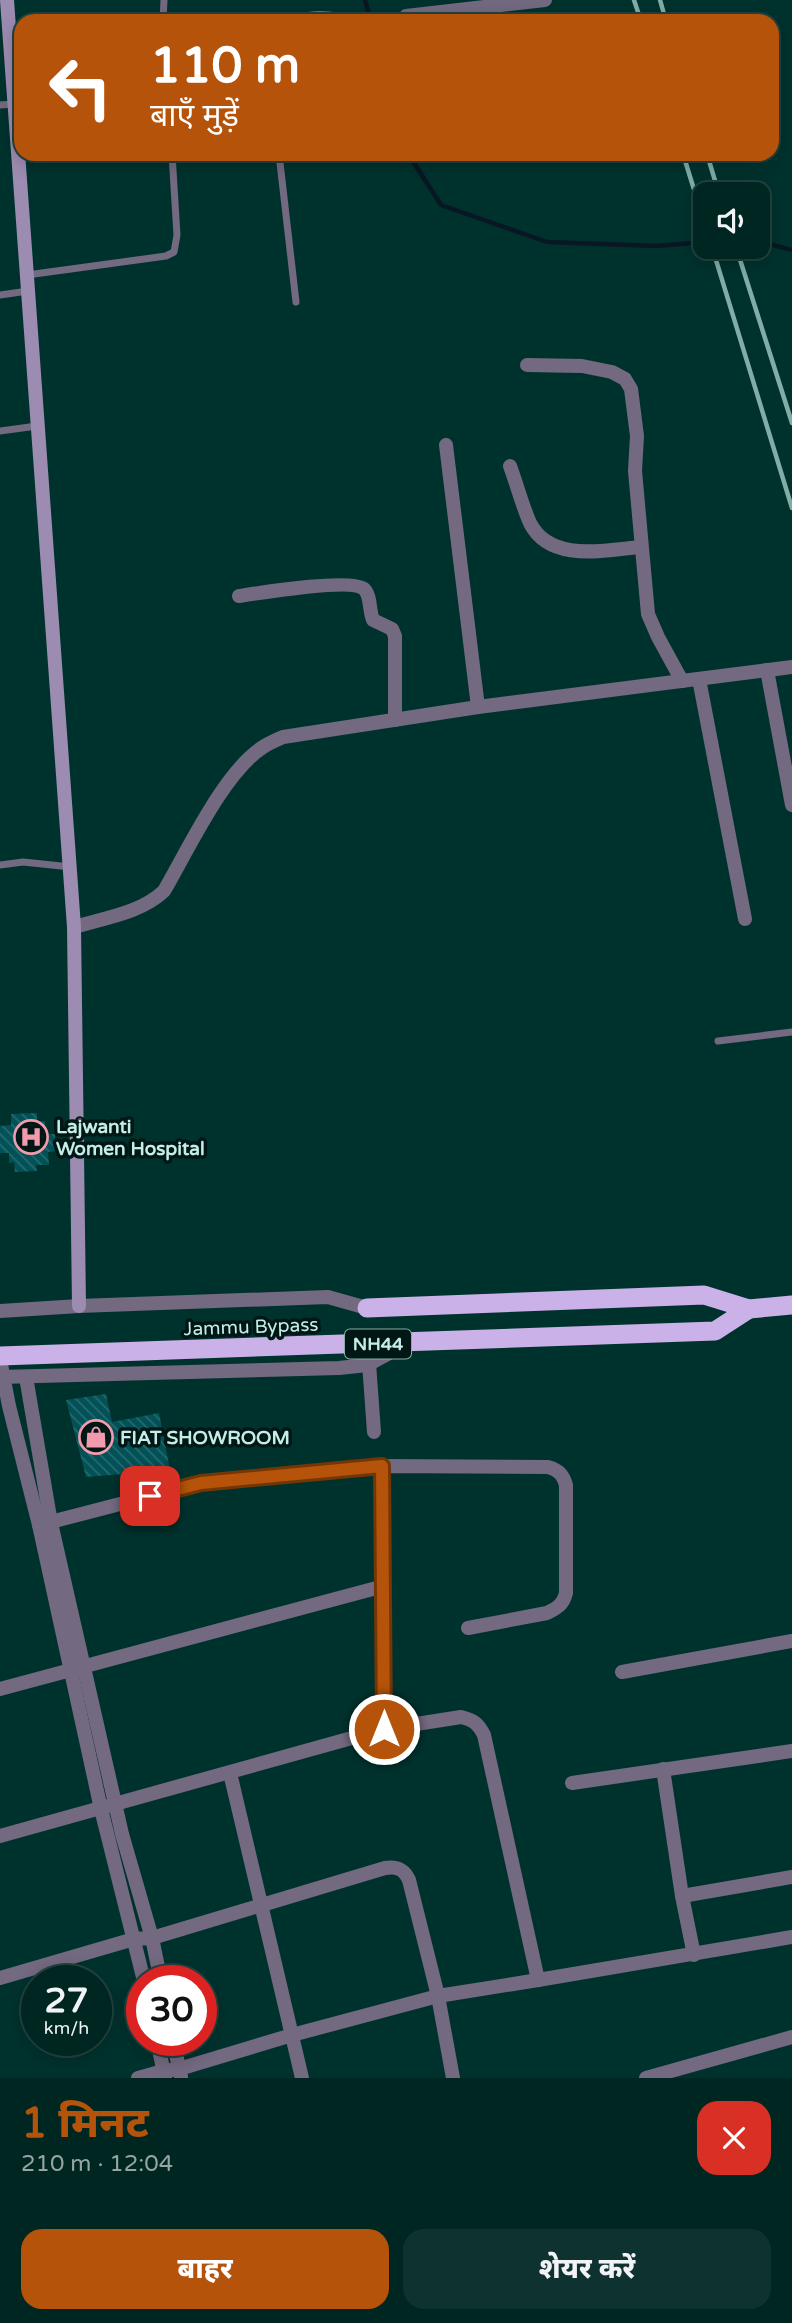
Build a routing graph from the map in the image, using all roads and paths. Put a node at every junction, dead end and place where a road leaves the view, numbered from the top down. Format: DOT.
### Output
graph roads {
  1 [pos="8,0"];
  2 [pos="545,0"];
  3 [pos="437,14"];
  4 [pos="14,36"];
  5 [pos="14,50"];
  6 [pos="7,105"];
  7 [pos="172,161"];
  8 [pos="280,161"];
  9 [pos="26,275"];
  10 [pos="28,291"];
  11 [pos="0,295"];
  12 [pos="296,302"];
  13 [pos="527,365"];
  14 [pos="37,426"];
  15 [pos="0,431"];
  16 [pos="446,445"];
  17 [pos="510,466"];
  18 [pos="641,547"];
  19 [pos="239,596"];
  20 [pos="792,667"];
  21 [pos="767,670"];
  22 [pos="699,679"];
  23 [pos="682,681"];
  24 [pos="478,706"];
  25 [pos="396,720"];
  26 [pos="792,806"];
  27 [pos="0,865"];
  28 [pos="71,867"];
  29 [pos="745,919"];
  30 [pos="74,927"];
  31 [pos="792,1032"];
  32 [pos="719,1041"];
  33 [pos="792,1305"];
  34 [pos="79,1306"];
  35 [pos="367,1308"];
  36 [pos="749,1309"];
  37 [pos="0,1311"];
  38 [pos="410,1342"];
  39 [pos="0,1358"];
  40 [pos="369,1363"];
  41 [pos="2,1377"];
  42 [pos="26,1377"];
  43 [pos="374,1432"];
  44 [pos="382,1466"];
  45 [pos="45,1524"];
  46 [pos="384,1586"];
  47 [pos="468,1628"];
  48 [pos="792,1641"];
  49 [pos="77,1668"];
  50 [pos="622,1672"];
  51 [pos="0,1689"];
  52 [pos="384,1729"];
  53 [pos="792,1751"];
  54 [pos="663,1769"];
  55 [pos="230,1773"];
  56 [pos="572,1783"];
  57 [pos="116,1805"];
  58 [pos="101,1809"];
  59 [pos="0,1836"];
  60 [pos="792,1877"];
  61 [pos="682,1895"];
  62 [pos="261,1904"];
  63 [pos="792,1937"];
  64 [pos="134,1938"];
  65 [pos="152,1938"];
  66 [pos="694,1955"];
  67 [pos="140,1965"];
  68 [pos="158,1965"];
  69 [pos="0,1978"];
  70 [pos="538,1980"];
  71 [pos="438,1996"];
  72 [pos="292,2035"];
  73 [pos="792,2036"];
  74 [pos="160,2056"];
  75 [pos="176,2056"];
  76 [pos="164,2074"];
  77 [pos="180,2074"];
  78 [pos="138,2078"];
  79 [pos="302,2078"];
  80 [pos="453,2078"];
  81 [pos="646,2078"];
  1 -- 4 [label="main road"];
  2 -- 3 [label="street"];
  5 -- 6 [label="main road"];
  6 -- 9 [label="main road"];
  7 -- 9 [label="lane"];
  8 -- 12 [label="lane"];
  9 -- 10 [label="main road"];
  10 -- 11 [label="lane"];
  10 -- 14 [label="main road"];
  13 -- 18 [label="street"];
  14 -- 15 [label="lane"];
  14 -- 28 [label="main road"];
  16 -- 24 [label="street"];
  17 -- 18 [label="street"];
  18 -- 23 [label="street"];
  19 -- 25 [label="street"];
  20 -- 21 [label="street"];
  21 -- 22 [label="street"];
  21 -- 26 [label="street"];
  22 -- 23 [label="street"];
  22 -- 29 [label="street"];
  23 -- 24 [label="street"];
  24 -- 25 [label="street"];
  25 -- 30 [label="street"];
  27 -- 28 [label="lane"];
  28 -- 30 [label="main road"];
  30 -- 34 [label="main road"];
  31 -- 32 [label="lane"];
  33 -- 36 [label="highway, Jammu Bypass / NH44"];
  34 -- 35 [label="street"];
  34 -- 37 [label="street"];
  35 -- 36 [label="highway, Jammu Bypass / NH44"];
  36 -- 38 [label="highway, Jammu Bypass / NH44"];
  38 -- 39 [label="highway, Jammu Bypass / NH44"];
  38 -- 40 [label="street"];
  39 -- 41 [label="street"];
  40 -- 42 [label="street"];
  40 -- 43 [label="street"];
  41 -- 42 [label="street"];
  41 -- 45 [label="street"];
  42 -- 45 [label="street"];
  44 -- 45 [label="street"];
  44 -- 46 [label="street"];
  44 -- 47 [label="street"];
  45 -- 49 [label="street"];
  46 -- 49 [label="street"];
  46 -- 52 [label="street"];
  48 -- 50 [label="street"];
  49 -- 51 [label="street"];
  49 -- 57 [label="street"];
  49 -- 58 [label="street"];
  52 -- 55 [label="street"];
  52 -- 70 [label="street"];
  53 -- 54 [label="street"];
  54 -- 56 [label="street"];
  54 -- 61 [label="street"];
  55 -- 57 [label="street"];
  55 -- 62 [label="street"];
  57 -- 58 [label="street"];
  57 -- 65 [label="street"];
  58 -- 59 [label="street"];
  58 -- 64 [label="street"];
  60 -- 61 [label="street"];
  61 -- 66 [label="street"];
  62 -- 65 [label="street"];
  62 -- 71 [label="street"];
  62 -- 72 [label="street"];
  63 -- 66 [label="street"];
  64 -- 65 [label="street"];
  64 -- 67 [label="street"];
  64 -- 69 [label="street"];
  65 -- 68 [label="street"];
  66 -- 70 [label="street"];
  70 -- 71 [label="street"];
  71 -- 72 [label="street"];
  71 -- 80 [label="street"];
  72 -- 77 [label="street"];
  72 -- 79 [label="street"];
  73 -- 81 [label="street"];
  74 -- 76 [label="street"];
  75 -- 77 [label="street"];
  76 -- 77 [label="street"];
  76 -- 78 [label="street"];
}
